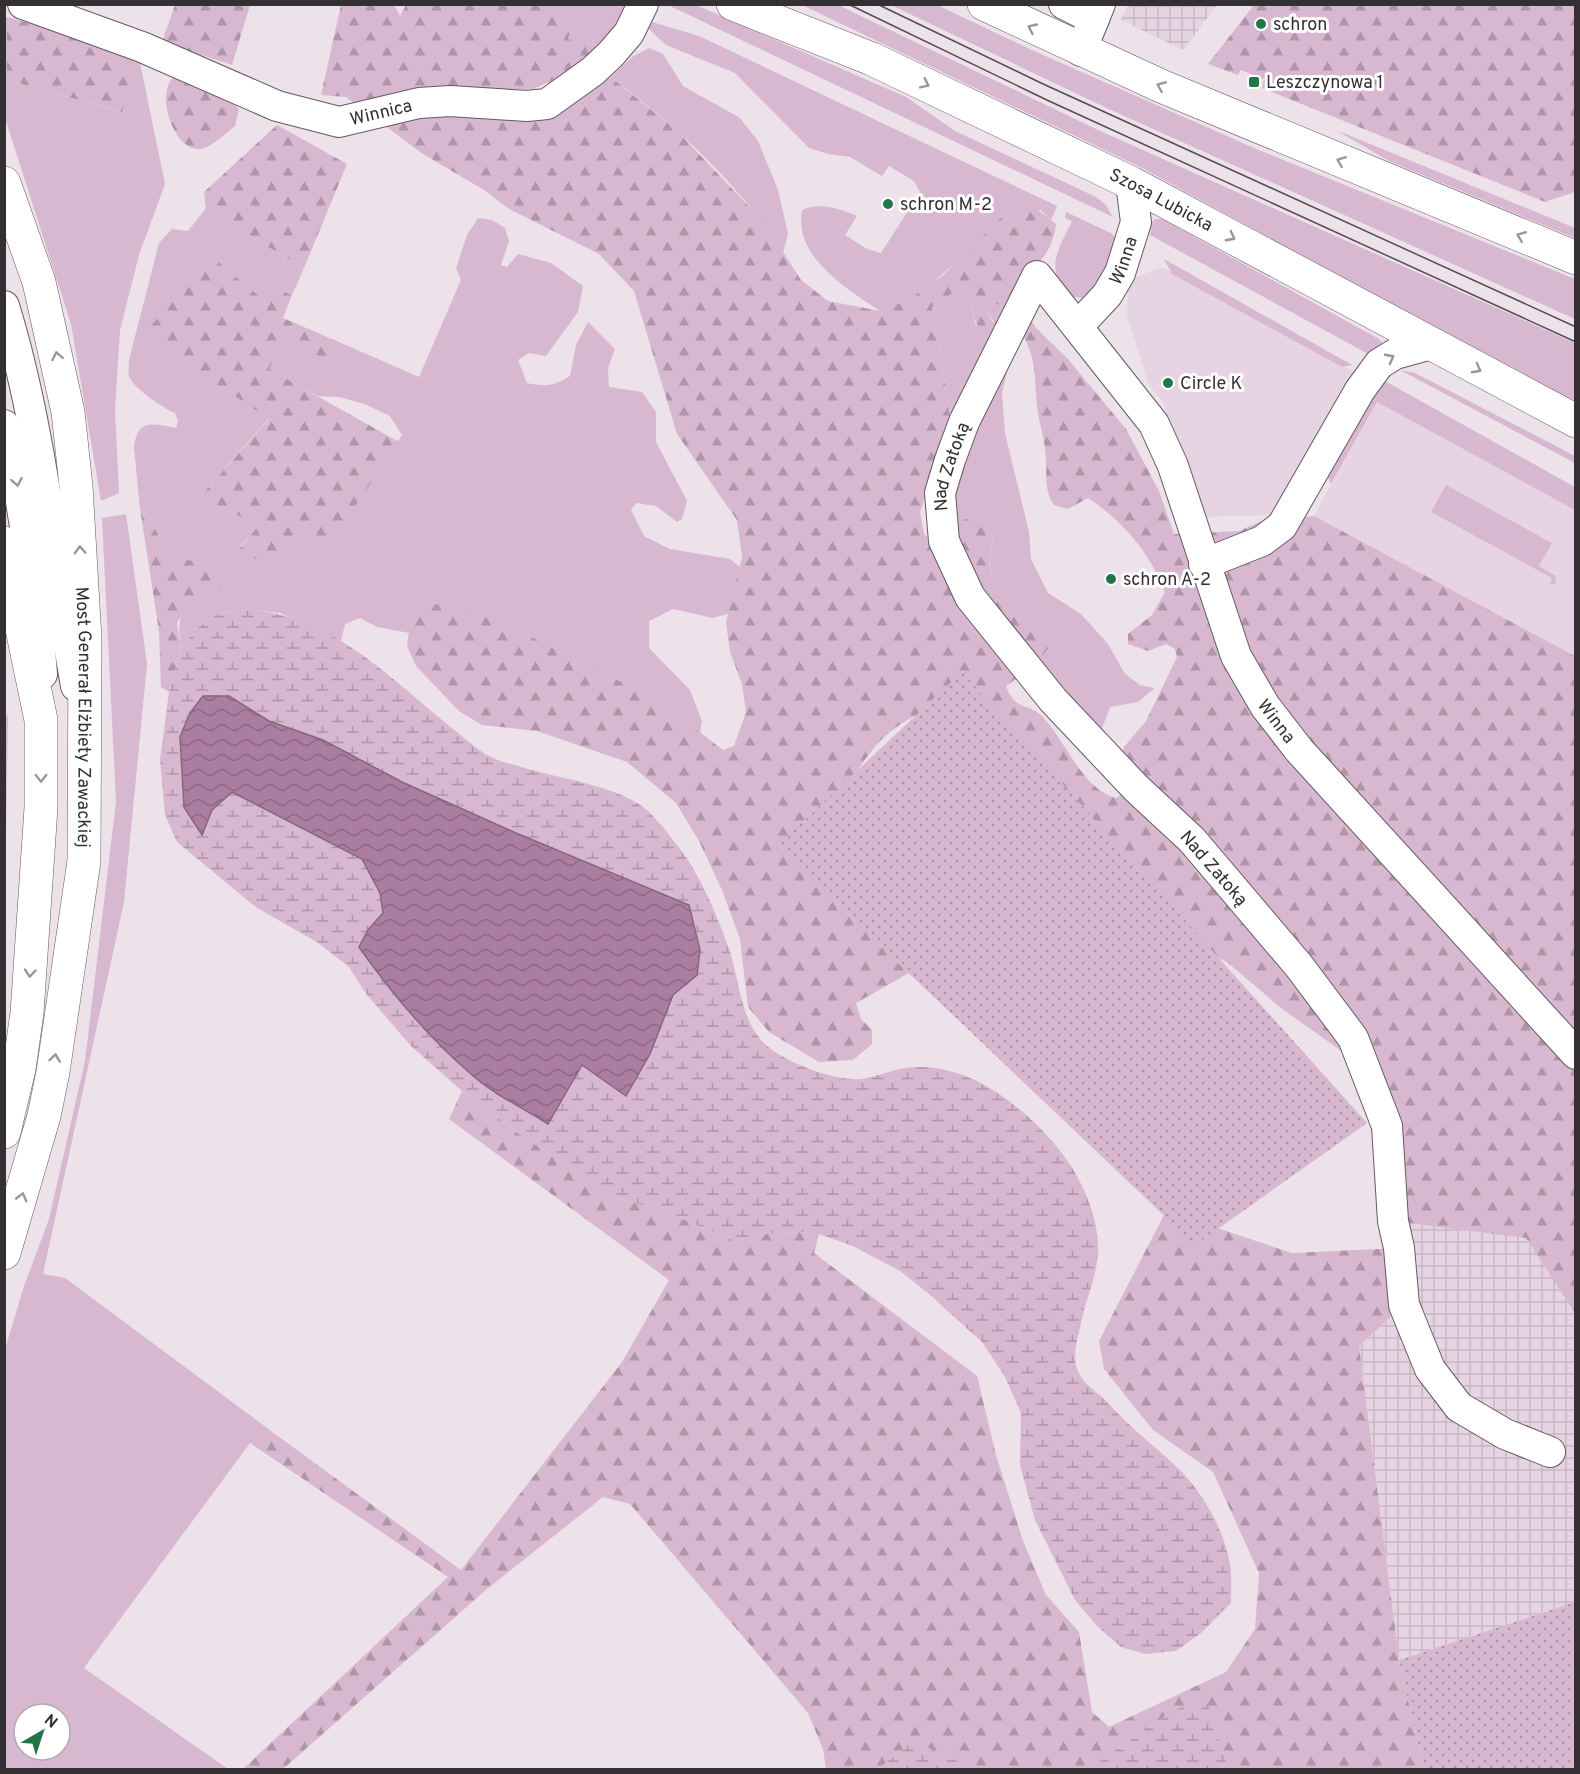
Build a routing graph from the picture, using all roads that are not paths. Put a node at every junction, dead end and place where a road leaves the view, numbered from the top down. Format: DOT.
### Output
graph roads {
  1 [pos="23,4"];
  2 [pos="643,4"];
  3 [pos="733,4"];
  4 [pos="769,4"];
  5 [pos="984,4"];
  6 [pos="1064,4"];
  7 [pos="1097,12"];
  8 [pos="1081,51"];
  9 [pos="872,59"];
  10 [pos="4,183"];
  11 [pos="1131,183"];
  12 [pos="1575,258"];
  13 [pos="1037,276"];
  14 [pos="4,306"];
  15 [pos="1078,326"];
  16 [pos="1431,344"];
  17 [pos="1575,421"];
  18 [pos="4,425"];
  19 [pos="4,543"];
  20 [pos="1204,564"];
  21 [pos="41,720"];
  22 [pos="84,734"];
  23 [pos="1575,1054"];
  24 [pos="4,1132"];
  25 [pos="4,1252"];
  26 [pos="1550,1452"];
  1 -- 2 [label="street, Winnica"];
  3 -- 9 [label="main road, Szosa Lubicka"];
  4 -- 9 [label="main road"];
  8 -- 5 [label="main road, one-way"];
  6 -- 7 [label="street"];
  7 -- 8 [label="street"];
  12 -- 8 [label="main road, one-way"];
  9 -- 11 [label="main road, Szosa Lubicka, one-way"];
  22 -- 10 [label="main road, Most Generał Elżbiety Zawackiej, one-way"];
  11 -- 15 [label="street, Winna"];
  11 -- 16 [label="main road, Szosa Lubicka, one-way"];
  13 -- 15 [label="street, Winna"];
  13 -- 26 [label="street, Nad Zatoką"];
  14 -- 22 [label="street"];
  15 -- 20 [label="street, Winna"];
  16 -- 17 [label="main road, Szosa Lubicka, one-way"];
  20 -- 16 [label="street, one-way"];
  18 -- 21 [label="street, one-way"];
  19 -- 21 [label="main road"];
  20 -- 23 [label="street, Winna"];
  21 -- 24 [label="main road, one-way"];
  25 -- 22 [label="main road, Most Generał Elżbiety Zawackiej, one-way"];
}
